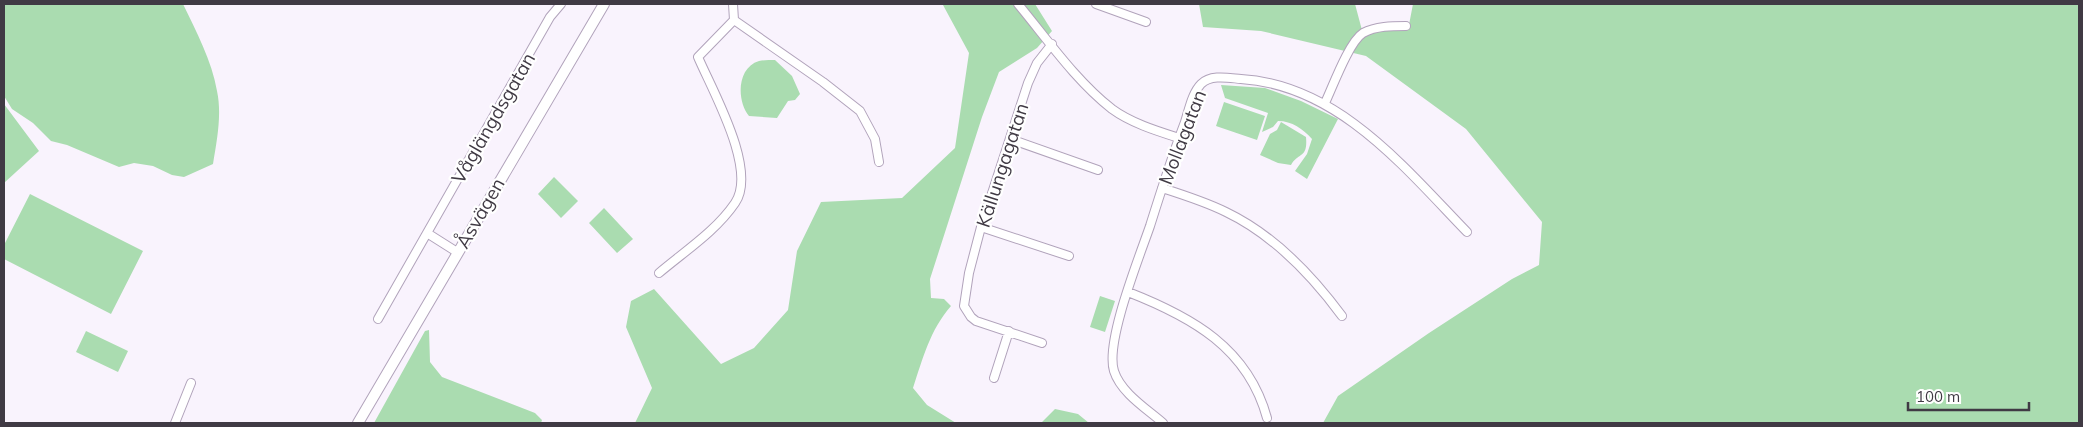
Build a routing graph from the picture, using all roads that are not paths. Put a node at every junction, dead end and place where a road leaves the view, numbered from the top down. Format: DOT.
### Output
graph roads {
  1 [pos="561,4"];
  2 [pos="604,4"];
  3 [pos="733,4"];
  4 [pos="1018,4"];
  5 [pos="1096,4"];
  6 [pos="734,20"];
  7 [pos="1146,22"];
  8 [pos="1406,26"];
  9 [pos="1052,44"];
  10 [pos="1325,103"];
  11 [pos="1179,138"];
  12 [pos="1010,139"];
  13 [pos="879,162"];
  14 [pos="1098,170"];
  15 [pos="1162,188"];
  16 [pos="982,226"];
  17 [pos="1467,232"];
  18 [pos="427,233"];
  19 [pos="457,252"];
  20 [pos="1070,256"];
  21 [pos="659,273"];
  22 [pos="1128,292"];
  23 [pos="1342,316"];
  24 [pos="378,319"];
  25 [pos="1009,331"];
  26 [pos="1042,343"];
  27 [pos="994,378"];
  28 [pos="191,383"];
  29 [pos="1267,418"];
  30 [pos="175,423"];
  31 [pos="358,423"];
  32 [pos="1163,423"];
  1 -- 18 [label="street, Våglängdsgatan"];
  2 -- 19 [label="street, Åsvägen"];
  3 -- 6 [label="street"];
  4 -- 9 [label="street"];
  5 -- 7 [label="street"];
  6 -- 13 [label="street"];
  6 -- 21 [label="street"];
  8 -- 10 [label="street"];
  9 -- 11 [label="street"];
  9 -- 12 [label="street, Källungagatan"];
  10 -- 11 [label="street, Mollagatan"];
  10 -- 17 [label="street, Mollagatan"];
  11 -- 15 [label="street, Mollagatan"];
  12 -- 14 [label="street"];
  12 -- 16 [label="street, Källungagatan"];
  15 -- 22 [label="street, Mollagatan"];
  15 -- 23 [label="street"];
  16 -- 20 [label="street"];
  16 -- 25 [label="street, Källungagatan"];
  18 -- 19 [label="street"];
  18 -- 24 [label="street, Våglängdsgatan"];
  19 -- 31 [label="street, Åsvägen"];
  22 -- 29 [label="street"];
  22 -- 32 [label="street, Mollagatan"];
  25 -- 26 [label="street"];
  25 -- 27 [label="street"];
  28 -- 30 [label="street"];
}
